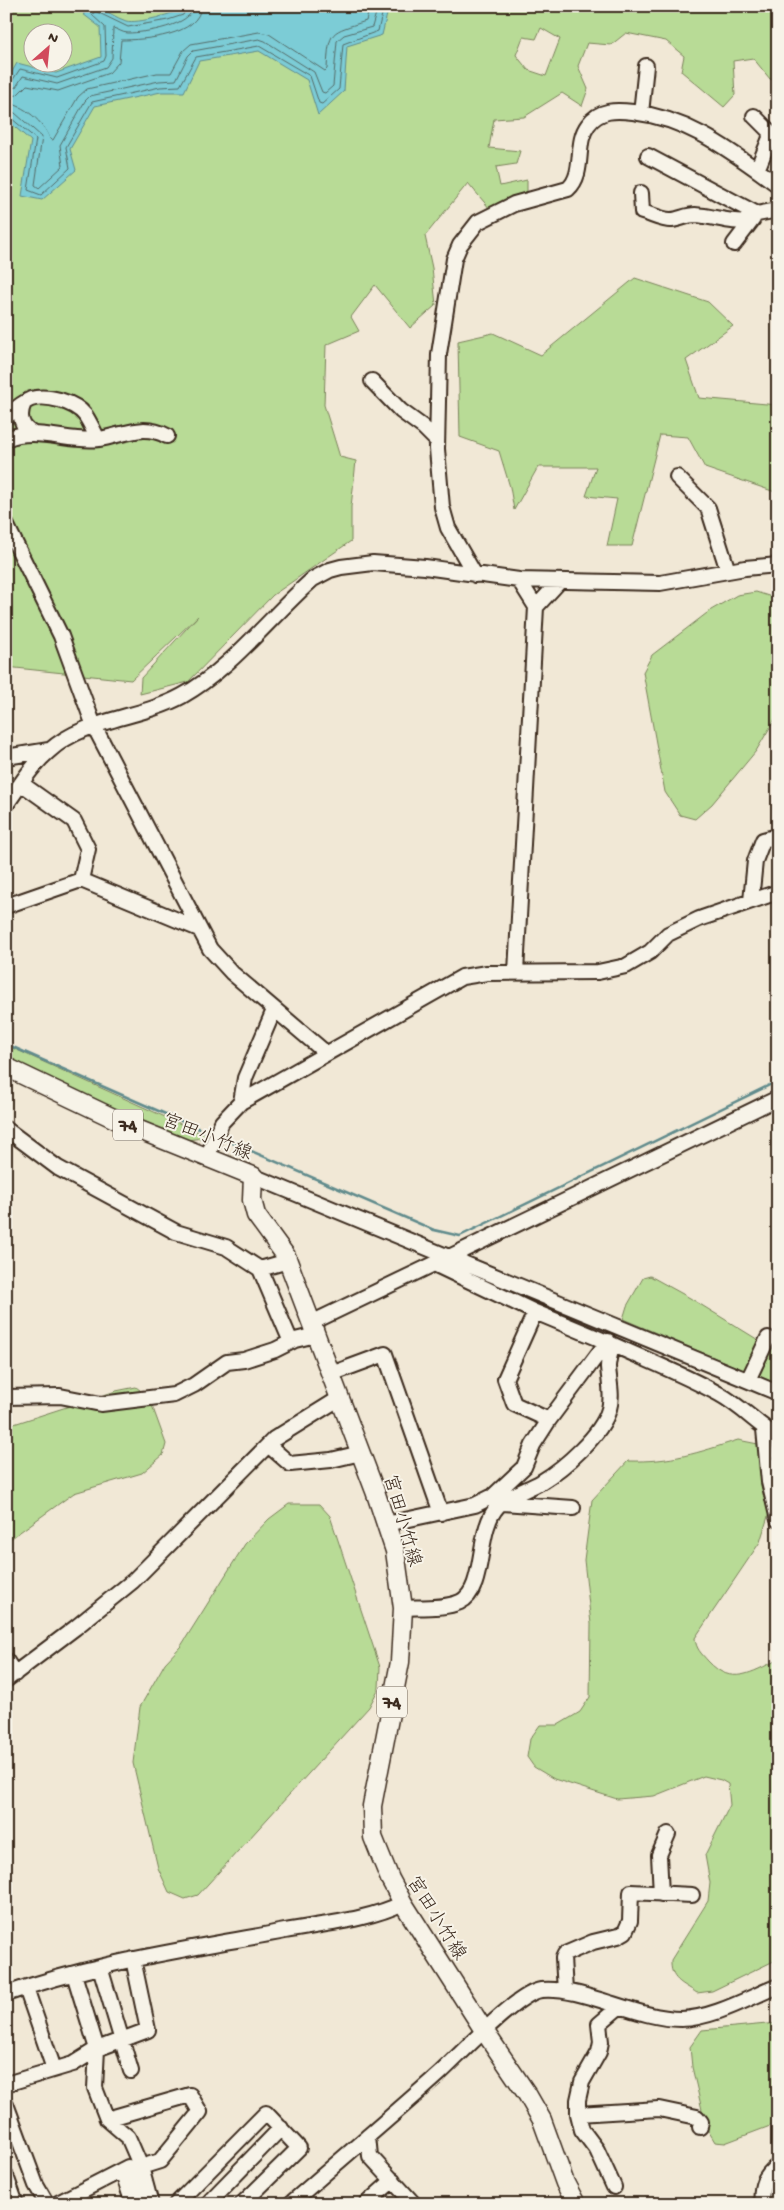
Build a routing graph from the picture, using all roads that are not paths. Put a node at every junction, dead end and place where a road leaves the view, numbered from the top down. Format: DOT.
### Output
graph roads {
  1 [pos="646,66"];
  2 [pos="641,113"];
  3 [pos="754,116"];
  4 [pos="648,156"];
  5 [pos="758,170"];
  6 [pos="778,185"];
  7 [pos="640,192"];
  8 [pos="778,210"];
  9 [pos="754,218"];
  10 [pos="734,244"];
  11 [pos="372,381"];
  12 [pos="24,403"];
  13 [pos="6,417"];
  14 [pos="34,434"];
  15 [pos="167,436"];
  16 [pos="6,438"];
  17 [pos="98,439"];
  18 [pos="437,442"];
  19 [pos="677,478"];
  20 [pos="6,524"];
  21 [pos="778,565"];
  22 [pos="728,571"];
  23 [pos="475,575"];
  24 [pos="519,580"];
  25 [pos="560,581"];
  26 [pos="536,607"];
  27 [pos="94,726"];
  28 [pos="49,750"];
  29 [pos="6,758"];
  30 [pos="22,784"];
  31 [pos="6,805"];
  32 [pos="778,836"];
  33 [pos="81,880"];
  34 [pos="778,892"];
  35 [pos="751,901"];
  36 [pos="6,906"];
  37 [pos="199,929"];
  38 [pos="516,972"];
  39 [pos="274,1010"];
  40 [pos="326,1053"];
  41 [pos="6,1067"];
  42 [pos="778,1098"];
  43 [pos="241,1102"];
  44 [pos="6,1129"];
  45 [pos="207,1157"];
  46 [pos="253,1176"];
  47 [pos="449,1258"];
  48 [pos="288,1261"];
  49 [pos="260,1269"];
  50 [pos="535,1312"];
  51 [pos="615,1326"];
  52 [pos="313,1329"];
  53 [pos="766,1341"];
  54 [pos="291,1342"];
  55 [pos="609,1344"];
  56 [pos="331,1374"];
  57 [pos="748,1380"];
  58 [pos="778,1393"];
  59 [pos="6,1397"];
  60 [pos="340,1398"];
  61 [pos="549,1420"];
  62 [pos="764,1429"];
  63 [pos="778,1437"];
  64 [pos="268,1445"];
  65 [pos="361,1453"];
  66 [pos="487,1500"];
  67 [pos="502,1503"];
  68 [pos="573,1508"];
  69 [pos="441,1512"];
  70 [pos="778,1520"];
  71 [pos="386,1524"];
  72 [pos="403,1608"];
  73 [pos="6,1660"];
  74 [pos="11,1677"];
  75 [pos="668,1834"];
  76 [pos="661,1894"];
  77 [pos="692,1895"];
  78 [pos="403,1903"];
  79 [pos="133,1959"];
  80 [pos="100,1966"];
  81 [pos="74,1974"];
  82 [pos="778,1986"];
  83 [pos="26,1988"];
  84 [pos="565,1991"];
  85 [pos="6,1994"];
  86 [pos="619,2007"];
  87 [pos="485,2032"];
  88 [pos="123,2040"];
  89 [pos="97,2049"];
  90 [pos="54,2069"];
  91 [pos="131,2071"];
  92 [pos="6,2084"];
  93 [pos="6,2104"];
  94 [pos="578,2114"];
  95 [pos="108,2119"];
  96 [pos="700,2127"];
  97 [pos="282,2128"];
  98 [pos="368,2136"];
  99 [pos="778,2165"];
  100 [pos="141,2167"];
  101 [pos="122,2170"];
  102 [pos="6,2176"];
  103 [pos="393,2180"];
  104 [pos="194,2186"];
  105 [pos="614,2187"];
  106 [pos="211,2202"];
  107 [pos="56,2203"];
  108 [pos="16,2204"];
  109 [pos="133,2204"];
  110 [pos="150,2204"];
  111 [pos="176,2204"];
  112 [pos="242,2204"];
  113 [pos="290,2204"];
  114 [pos="366,2204"];
  115 [pos="414,2204"];
  116 [pos="576,2204"];
  117 [pos="762,2204"];
  1 -- 2 [label="street"];
  2 -- 5 [label="street"];
  2 -- 18 [label="street"];
  3 -- 5 [label="street"];
  4 -- 9 [label="street"];
  5 -- 6 [label="street"];
  7 -- 9 [label="street"];
  8 -- 9 [label="street"];
  9 -- 10 [label="street"];
  11 -- 18 [label="street"];
  12 -- 13 [label="street"];
  12 -- 14 [label="street"];
  12 -- 17 [label="street"];
  14 -- 16 [label="street"];
  14 -- 17 [label="street"];
  15 -- 17 [label="street"];
  18 -- 23 [label="street"];
  19 -- 22 [label="street"];
  20 -- 27 [label="street"];
  21 -- 22 [label="street"];
  22 -- 25 [label="street"];
  23 -- 24 [label="street"];
  23 -- 27 [label="street"];
  24 -- 25 [label="street"];
  24 -- 26 [label="street"];
  25 -- 26 [label="street"];
  26 -- 38 [label="street"];
  27 -- 28 [label="street"];
  27 -- 37 [label="street"];
  28 -- 29 [label="street"];
  28 -- 30 [label="street"];
  30 -- 31 [label="street"];
  30 -- 33 [label="street"];
  32 -- 35 [label="street"];
  33 -- 36 [label="street"];
  33 -- 37 [label="street"];
  34 -- 35 [label="street"];
  35 -- 38 [label="street"];
  37 -- 39 [label="street"];
  38 -- 40 [label="street"];
  39 -- 40 [label="street"];
  39 -- 43 [label="street"];
  40 -- 43 [label="street"];
  41 -- 45 [label="main road, 宮田小竹線 / 74"];
  42 -- 47 [label="street"];
  43 -- 45 [label="street"];
  44 -- 49 [label="street"];
  45 -- 46 [label="main road, 宮田小竹線 / 74"];
  46 -- 47 [label="street"];
  46 -- 48 [label="main road, 宮田小竹線 / 74"];
  47 -- 51 [label="street"];
  48 -- 49 [label="street"];
  48 -- 52 [label="main road, 宮田小竹線 / 74"];
  49 -- 54 [label="street"];
  50 -- 52 [label="street"];
  50 -- 55 [label="street"];
  50 -- 61 [label="street"];
  51 -- 55 [label="street"];
  51 -- 57 [label="street"];
  52 -- 54 [label="street"];
  52 -- 56 [label="main road, 宮田小竹線 / 74"];
  53 -- 57 [label="street"];
  54 -- 59 [label="street"];
  55 -- 61 [label="street"];
  55 -- 62 [label="street"];
  55 -- 67 [label="street"];
  56 -- 60 [label="main road, 宮田小竹線 / 74"];
  56 -- 69 [label="street"];
  57 -- 58 [label="street"];
  60 -- 64 [label="street"];
  60 -- 65 [label="main road, 宮田小竹線 / 74"];
  61 -- 66 [label="street"];
  62 -- 63 [label="street"];
  62 -- 70 [label="street"];
  64 -- 65 [label="street"];
  64 -- 74 [label="street"];
  65 -- 71 [label="main road, 宮田小竹線 / 74"];
  66 -- 67 [label="street"];
  66 -- 69 [label="street"];
  67 -- 68 [label="street"];
  67 -- 72 [label="street"];
  69 -- 71 [label="street"];
  71 -- 72 [label="main road, 宮田小竹線 / 74"];
  72 -- 78 [label="main road, 宮田小竹線 / 74"];
  73 -- 74 [label="street"];
  75 -- 76 [label="street"];
  76 -- 77 [label="street"];
  76 -- 84 [label="street"];
  78 -- 79 [label="street"];
  78 -- 87 [label="main road, 宮田小竹線 / 74"];
  79 -- 80 [label="street"];
  79 -- 88 [label="street"];
  80 -- 81 [label="street"];
  80 -- 88 [label="street"];
  81 -- 83 [label="street"];
  81 -- 89 [label="street"];
  82 -- 86 [label="street"];
  83 -- 85 [label="street"];
  83 -- 90 [label="street"];
  84 -- 86 [label="street"];
  84 -- 87 [label="street"];
  86 -- 94 [label="street"];
  87 -- 98 [label="street"];
  87 -- 116 [label="main road, 宮田小竹線 / 74"];
  88 -- 89 [label="street"];
  88 -- 91 [label="street"];
  89 -- 90 [label="street"];
  89 -- 95 [label="street"];
  90 -- 92 [label="street"];
  93 -- 107 [label="street"];
  94 -- 96 [label="street"];
  94 -- 105 [label="street"];
  95 -- 100 [label="street"];
  95 -- 100 [label="street"];
  97 -- 104 [label="street"];
  97 -- 106 [label="street"];
  97 -- 112 [label="street"];
  98 -- 103 [label="street"];
  98 -- 113 [label="street"];
  99 -- 117 [label="street"];
  100 -- 110 [label="street"];
  101 -- 107 [label="street"];
  101 -- 109 [label="street"];
  101 -- 110 [label="street"];
  102 -- 108 [label="street"];
  103 -- 114 [label="street"];
  103 -- 115 [label="street"];
  104 -- 106 [label="street"];
  104 -- 111 [label="street"];
}
